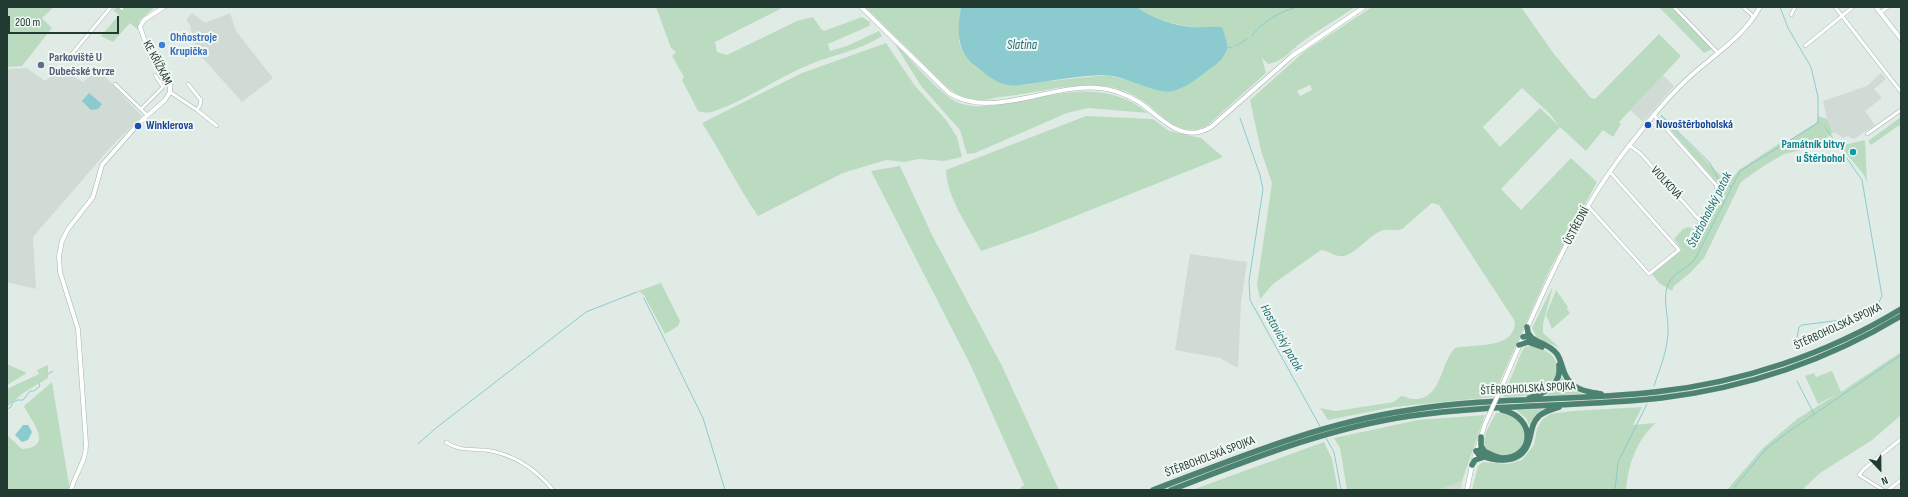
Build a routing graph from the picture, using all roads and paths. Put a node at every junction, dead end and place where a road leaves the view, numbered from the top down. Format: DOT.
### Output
graph roads {
  1 [pos="111,7"];
  2 [pos="158,7"];
  3 [pos="164,7"];
  4 [pos="861,7"];
  5 [pos="1364,7"];
  6 [pos="1674,7"];
  7 [pos="1743,7"];
  8 [pos="1760,7"];
  9 [pos="1795,7"];
  10 [pos="1835,7"];
  11 [pos="1853,7"];
  12 [pos="1876,7"];
  13 [pos="1888,7"];
  14 [pos="156,12"];
  15 [pos="1880,13"];
  16 [pos="1791,15"];
  17 [pos="1842,16"];
  18 [pos="1754,17"];
  19 [pos="1901,38"];
  20 [pos="1805,46"];
  21 [pos="1719,54"];
  22 [pos="71,55"];
  23 [pos="155,75"];
  24 [pos="115,84"];
  25 [pos="188,84"];
  26 [pos="170,92"];
  27 [pos="1901,92"];
  28 [pos="141,109"];
  29 [pos="197,110"];
  30 [pos="1901,110"];
  31 [pos="147,115"];
  32 [pos="1654,115"];
  33 [pos="217,126"];
  34 [pos="1867,134"];
  35 [pos="1629,145"];
  36 [pos="1610,172"];
  37 [pos="1588,206"];
  38 [pos="1701,222"];
  39 [pos="1698,226"];
  40 [pos="1901,309"];
  41 [pos="1901,316"];
  42 [pos="1527,327"];
  43 [pos="1523,337"];
  44 [pos="1530,340"];
  45 [pos="1519,345"];
  46 [pos="1613,396"];
  47 [pos="1517,401"];
  48 [pos="1574,404"];
  49 [pos="1486,409"];
  50 [pos="1328,430"];
  51 [pos="1481,437"];
  52 [pos="1901,439"];
  53 [pos="446,442"];
  54 [pos="1476,452"];
  55 [pos="1484,454"];
  56 [pos="1472,465"];
  57 [pos="1901,480"];
  58 [pos="71,490"];
  59 [pos="553,490"];
  60 [pos="1153,490"];
  61 [pos="1171,490"];
  62 [pos="1467,490"];
  63 [pos="1883,490"];
  64 [pos="1888,490"];
  1 -- 22 [label="street"];
  2 -- 14 [label="street"];
  3 -- 14 [label="street"];
  4 -- 5 [label="street"];
  6 -- 21 [label="street"];
  7 -- 18 [label="street"];
  8 -- 18 [label="street, ÚSTŘEDNÍ"];
  9 -- 16 [label="street"];
  10 -- 17 [label="street"];
  11 -- 17 [label="street"];
  12 -- 15 [label="street"];
  13 -- 15 [label="street"];
  14 -- 26 [label="street, KE KŘÍŽKÁM"];
  15 -- 19 [label="street"];
  17 -- 20 [label="street"];
  17 -- 27 [label="street"];
  18 -- 21 [label="street, ÚSTŘEDNÍ"];
  21 -- 32 [label="street, ÚSTŘEDNÍ"];
  23 -- 28 [label="street"];
  24 -- 28 [label="street"];
  25 -- 29 [label="street"];
  26 -- 29 [label="street"];
  26 -- 31 [label="street, KE KŘÍŽKÁM"];
  28 -- 31 [label="street"];
  29 -- 33 [label="street"];
  30 -- 34 [label="street"];
  31 -- 58 [label="street, KE KŘÍŽKÁM"];
  32 -- 35 [label="street, ÚSTŘEDNÍ"];
  32 -- 38 [label="street"];
  35 -- 36 [label="street, ÚSTŘEDNÍ"];
  35 -- 38 [label="street, VIOLKOVÁ"];
  36 -- 37 [label="street, ÚSTŘEDNÍ"];
  36 -- 37 [label="street"];
  37 -- 42 [label="street, ÚSTŘEDNÍ"];
  38 -- 39 [label="street"];
  40 -- 46 [label="highway, ŠTĚRBOHOLSKÁ SPOJKA"];
  41 -- 48 [label="highway, ŠTĚRBOHOLSKÁ SPOJKA"];
  42 -- 43 [label="street, ÚSTŘEDNÍ"];
  42 -- 44 [label="highway"];
  43 -- 44 [label="highway"];
  43 -- 45 [label="street, ÚSTŘEDNÍ"];
  44 -- 45 [label="highway"];
  44 -- 46 [label="highway"];
  44 -- 47 [label="highway"];
  45 -- 51 [label="street, ÚSTŘEDNÍ, bridge"];
  46 -- 47 [label="highway, ŠTĚRBOHOLSKÁ SPOJKA"];
  47 -- 50 [label="highway, ŠTĚRBOHOLSKÁ SPOJKA"];
  48 -- 49 [label="highway, ŠTĚRBOHOLSKÁ SPOJKA"];
  48 -- 55 [label="highway"];
  49 -- 50 [label="highway, ŠTĚRBOHOLSKÁ SPOJKA"];
  49 -- 55 [label="highway"];
  50 -- 60 [label="highway, ŠTĚRBOHOLSKÁ SPOJKA"];
  50 -- 61 [label="highway, ŠTĚRBOHOLSKÁ SPOJKA"];
  51 -- 54 [label="street, ÚSTŘEDNÍ"];
  51 -- 55 [label="highway"];
  52 -- 63 [label="street"];
  53 -- 59 [label="street"];
  54 -- 55 [label="highway"];
  54 -- 56 [label="street, ÚSTŘEDNÍ"];
  55 -- 56 [label="highway"];
  56 -- 62 [label="street, ÚSTŘEDNÍ"];
  57 -- 64 [label="street"];
}
